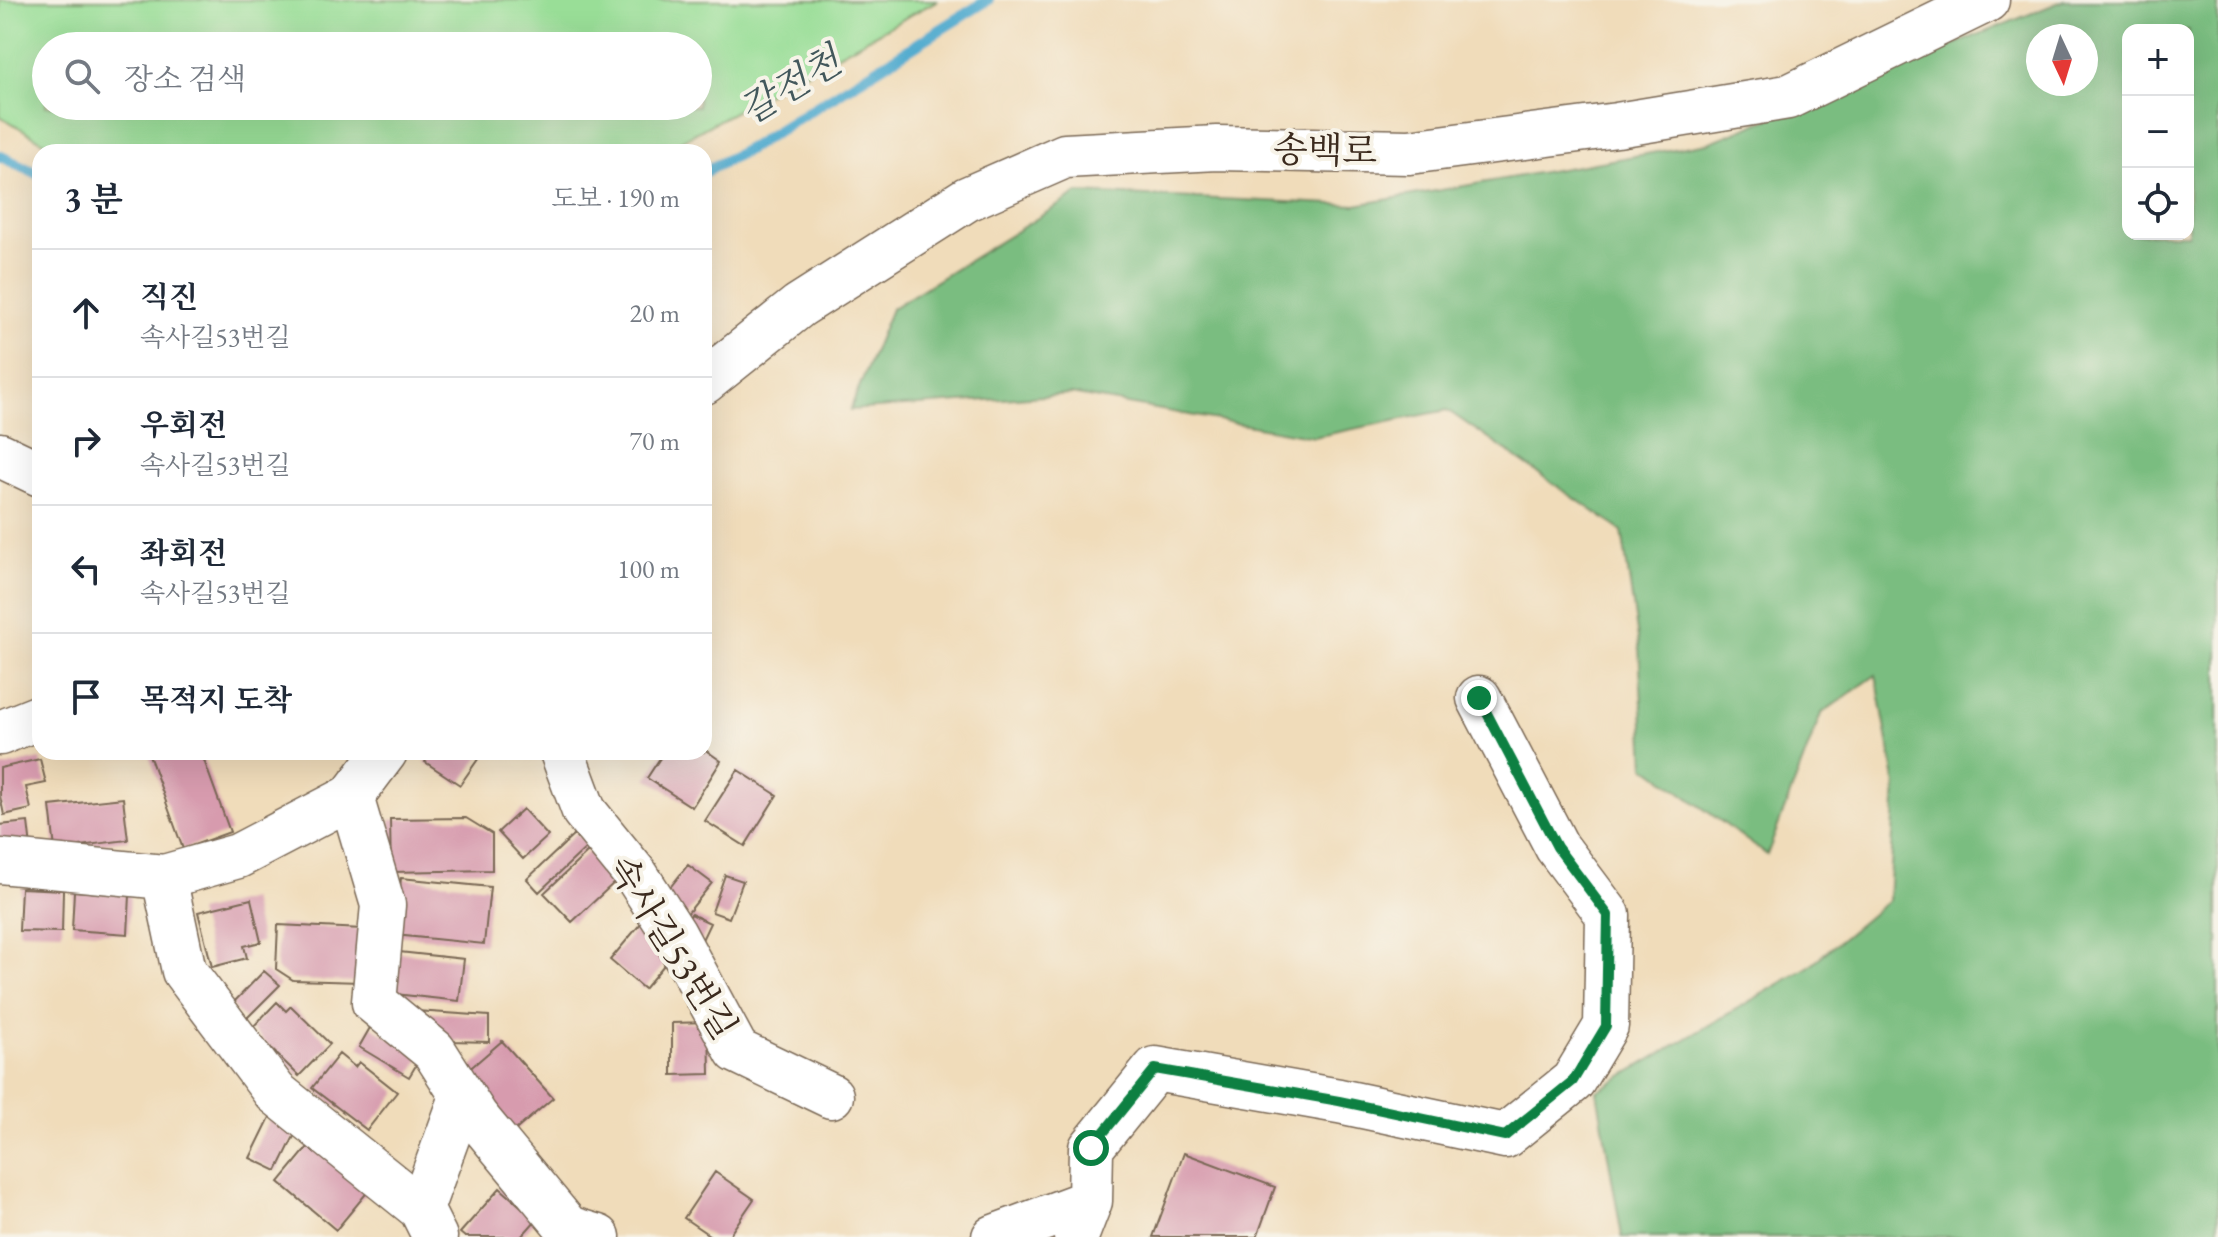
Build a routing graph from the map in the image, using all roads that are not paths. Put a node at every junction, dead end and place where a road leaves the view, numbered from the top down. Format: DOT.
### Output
graph roads {
  1 [pos="1987,0"];
  2 [pos="712,376"];
  3 [pos="0,455"];
  4 [pos="32,470"];
  5 [pos="1479,698"];
  6 [pos="32,720"];
  7 [pos="0,733"];
  8 [pos="379,760"];
  9 [pos="565,760"];
  10 [pos="351,797"];
  11 [pos="0,861"];
  12 [pos="164,877"];
  13 [pos="831,1096"];
  14 [pos="462,1097"];
  15 [pos="1083,1219"];
  16 [pos="428,1223"];
  17 [pos="598,1237"];
  18 [pos="994,1237"];
  1 -- 2 [label="street, 송백로"];
  3 -- 4 [label="street"];
  5 -- 15 [label="street"];
  6 -- 7 [label="street"];
  8 -- 10 [label="street"];
  9 -- 13 [label="street, 속사길53번길"];
  10 -- 12 [label="street"];
  10 -- 14 [label="street"];
  11 -- 12 [label="street"];
  12 -- 16 [label="street"];
  14 -- 16 [label="street"];
  14 -- 17 [label="street"];
  15 -- 18 [label="street"];
}
